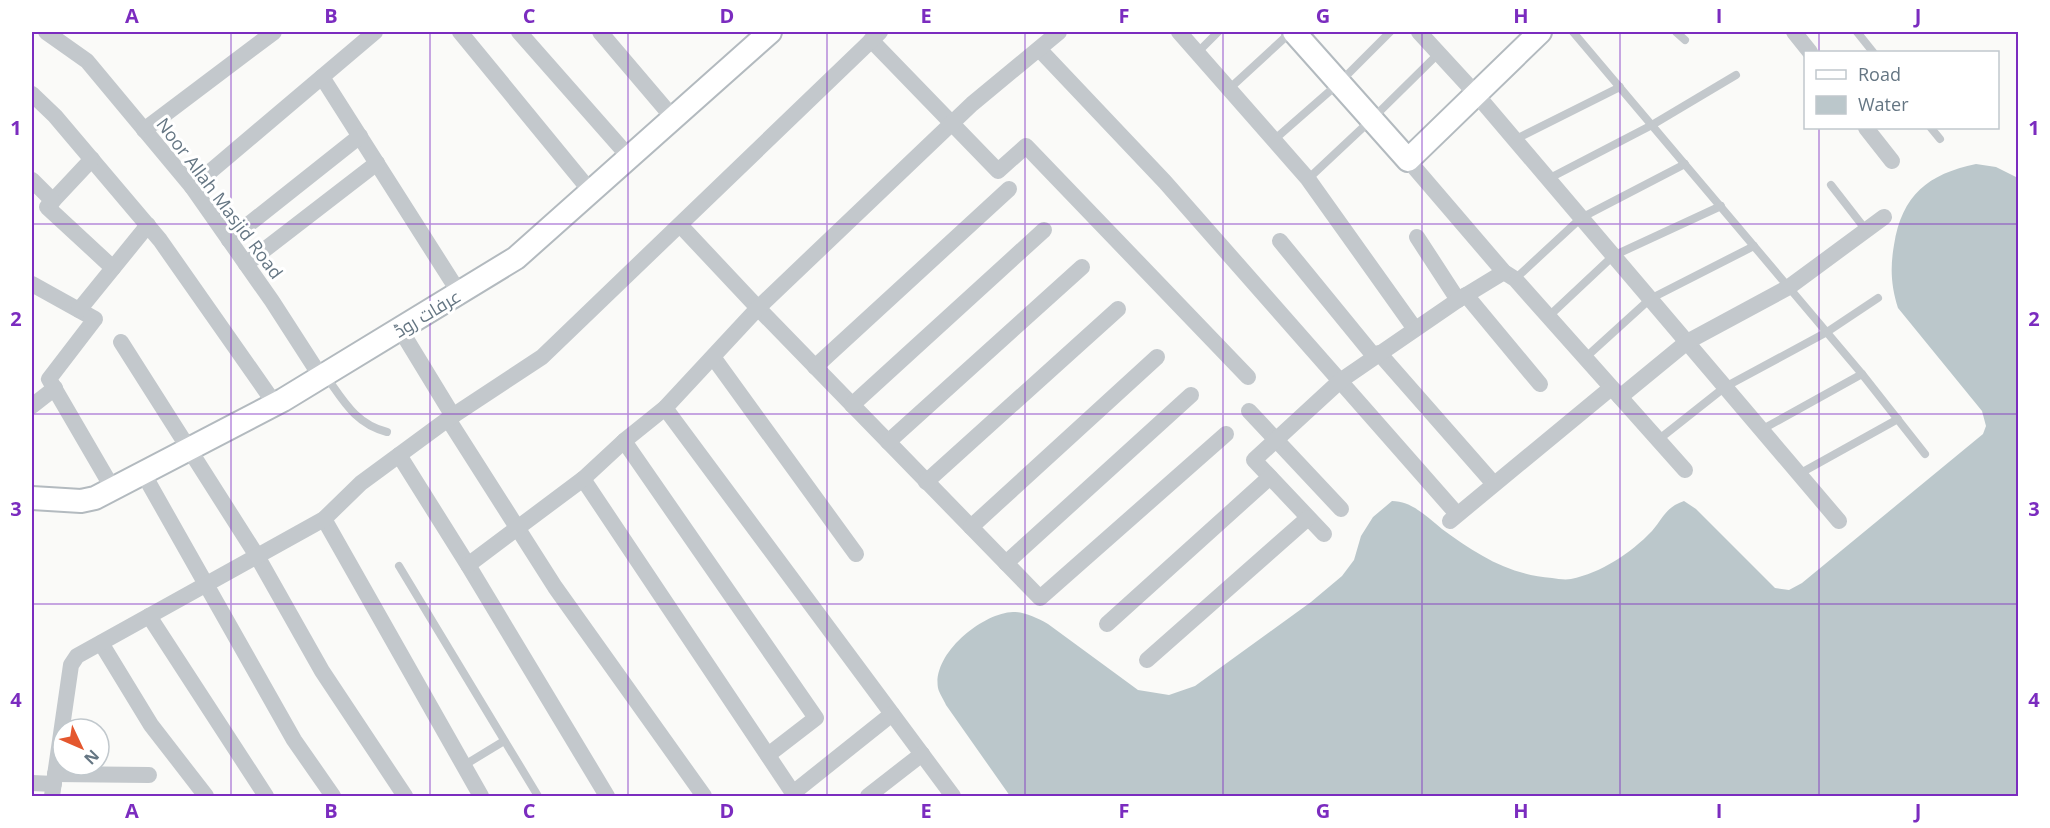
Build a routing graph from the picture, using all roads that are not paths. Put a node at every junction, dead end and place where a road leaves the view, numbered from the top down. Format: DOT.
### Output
graph roads {
  1 [pos="46,32"];
  2 [pos="274,32"];
  3 [pos="375,32"];
  4 [pos="460,32"];
  5 [pos="519,32"];
  6 [pos="600,32"];
  7 [pos="770,32"];
  8 [pos="1059,32"];
  9 [pos="1179,32"];
  10 [pos="1218,32"];
  11 [pos="1292,32"];
  12 [pos="1390,32"];
  13 [pos="1419,32"];
  14 [pos="1540,32"];
  15 [pos="1574,32"];
  16 [pos="1676,32"];
  17 [pos="1794,32"];
  18 [pos="1857,32"];
  19 [pos="876,36"];
  20 [pos="1685,40"];
  21 [pos="1039,49"];
  22 [pos="1809,51"];
  23 [pos="1872,51"];
  24 [pos="1197,52"];
  25 [pos="1439,53"];
  26 [pos="1736,75"];
  27 [pos="322,77"];
  28 [pos="1340,83"];
  29 [pos="1620,87"];
  30 [pos="1229,88"];
  31 [pos="32,94"];
  32 [pos="1476,94"];
  33 [pos="674,119"];
  34 [pos="1372,119"];
  35 [pos="953,123"];
  36 [pos="1652,125"];
  37 [pos="1867,129"];
  38 [pos="1932,129"];
  39 [pos="144,130"];
  40 [pos="360,136"];
  41 [pos="1275,139"];
  42 [pos="1514,140"];
  43 [pos="1940,140"];
  44 [pos="630,158"];
  45 [pos="92,159"];
  46 [pos="1408,160"];
  47 [pos="1892,161"];
  48 [pos="377,163"];
  49 [pos="1685,164"];
  50 [pos="34,174"];
  51 [pos="1308,179"];
  52 [pos="1548,179"];
  53 [pos="1831,185"];
  54 [pos="192,187"];
  55 [pos="1009,189"];
  56 [pos="592,193"];
  57 [pos="53,201"];
  58 [pos="1721,206"];
  59 [pos="1884,217"];
  60 [pos="1581,218"];
  61 [pos="148,225"];
  62 [pos="680,225"];
  63 [pos="1044,230"];
  64 [pos="1866,230"];
  65 [pos="1417,237"];
  66 [pos="229,240"];
  67 [pos="1280,241"];
  68 [pos="1754,246"];
  69 [pos="1613,256"];
  70 [pos="246,264"];
  71 [pos="1082,267"];
  72 [pos="113,268"];
  73 [pos="1509,275"];
  74 [pos="32,284"];
  75 [pos="1789,287"];
  76 [pos="460,294"];
  77 [pos="1462,297"];
  78 [pos="1878,298"];
  79 [pos="1650,299"];
  80 [pos="758,308"];
  81 [pos="1118,309"];
  82 [pos="79,310"];
  83 [pos="1548,317"];
  84 [pos="400,329"];
  85 [pos="1415,329"];
  86 [pos="1827,332"];
  87 [pos="122,342"];
  88 [pos="1687,342"];
  89 [pos="1377,355"];
  90 [pos="713,357"];
  91 [pos="1157,357"];
  92 [pos="1585,358"];
  93 [pos="815,367"];
  94 [pos="1862,374"];
  95 [pos="323,376"];
  96 [pos="1248,377"];
  97 [pos="1340,381"];
  98 [pos="1540,384"];
  99 [pos="1725,387"];
  100 [pos="55,388"];
  101 [pos="1616,393"];
  102 [pos="1191,396"];
  103 [pos="275,404"];
  104 [pos="852,405"];
  105 [pos="32,406"];
  106 [pos="665,408"];
  107 [pos="1250,411"];
  108 [pos="450,418"];
  109 [pos="1898,419"];
  110 [pos="1761,430"];
  111 [pos="387,432"];
  112 [pos="1226,434"];
  113 [pos="1276,439"];
  114 [pos="1658,440"];
  115 [pos="624,441"];
  116 [pos="888,442"];
  117 [pos="189,449"];
  118 [pos="1925,454"];
  119 [pos="399,455"];
  120 [pos="1685,470"];
  121 [pos="143,473"];
  122 [pos="1799,474"];
  123 [pos="1270,477"];
  124 [pos="583,479"];
  125 [pos="926,482"];
  126 [pos="1494,484"];
  127 [pos="112,489"];
  128 [pos="32,498"];
  129 [pos="1341,509"];
  130 [pos="1308,518"];
  131 [pos="324,519"];
  132 [pos="1839,521"];
  133 [pos="518,526"];
  134 [pos="971,527"];
  135 [pos="1324,534"];
  136 [pos="856,554"];
  137 [pos="257,556"];
  138 [pos="1006,563"];
  139 [pos="468,565"];
  140 [pos="399,566"];
  141 [pos="205,585"];
  142 [pos="148,616"];
  143 [pos="1107,624"];
  144 [pos="100,643"];
  145 [pos="1148,660"];
  146 [pos="892,714"];
  147 [pos="504,741"];
  148 [pos="768,754"];
  149 [pos="922,754"];
  150 [pos="464,766"];
  151 [pos="149,775"];
  152 [pos="32,783"];
  153 [pos="54,785"];
  154 [pos="794,795"];
  155 [pos="206,796"];
  156 [pos="266,796"];
  157 [pos="333,796"];
  158 [pos="405,796"];
  159 [pos="481,796"];
  160 [pos="538,796"];
  161 [pos="607,796"];
  162 [pos="704,796"];
  163 [pos="868,796"];
  164 [pos="953,796"];
  1 -- 39 [label="street, Noor Allah Masjid Road"];
  2 -- 39 [label="street"];
  3 -- 27 [label="street"];
  4 -- 56 [label="street"];
  5 -- 44 [label="street"];
  6 -- 33 [label="street"];
  7 -- 33 [label="street, عرفات روڈ"];
  8 -- 21 [label="street"];
  9 -- 24 [label="street"];
  10 -- 24 [label="lane"];
  11 -- 28 [label="street"];
  11 -- 30 [label="lane"];
  12 -- 28 [label="lane"];
  13 -- 25 [label="street"];
  14 -- 32 [label="street"];
  15 -- 29 [label="lane"];
  16 -- 20 [label="lane"];
  17 -- 22 [label="street"];
  18 -- 23 [label="lane"];
  19 -- 35 [label="street"];
  19 -- 62 [label="street"];
  21 -- 35 [label="street"];
  21 -- 97 [label="street"];
  24 -- 30 [label="street"];
  25 -- 32 [label="street"];
  25 -- 34 [label="lane"];
  26 -- 36 [label="lane"];
  27 -- 40 [label="street"];
  27 -- 54 [label="street"];
  28 -- 34 [label="street"];
  28 -- 41 [label="lane"];
  29 -- 36 [label="lane"];
  29 -- 42 [label="lane"];
  30 -- 41 [label="street"];
  31 -- 45 [label="street"];
  32 -- 42 [label="street"];
  32 -- 46 [label="street"];
  33 -- 44 [label="street, عرفات روڈ"];
  34 -- 46 [label="street"];
  34 -- 51 [label="lane"];
  35 -- 80 [label="street"];
  35 -- 96 [label="street"];
  36 -- 49 [label="lane"];
  36 -- 52 [label="lane"];
  37 -- 47 [label="street"];
  38 -- 43 [label="lane"];
  39 -- 54 [label="street, Noor Allah Masjid Road"];
  40 -- 48 [label="street"];
  40 -- 66 [label="street"];
  41 -- 51 [label="street"];
  42 -- 52 [label="street"];
  44 -- 56 [label="street, عرفات روڈ"];
  45 -- 57 [label="street"];
  45 -- 61 [label="street"];
  46 -- 73 [label="street"];
  48 -- 70 [label="street"];
  48 -- 76 [label="street"];
  49 -- 58 [label="lane"];
  49 -- 60 [label="lane"];
  50 -- 57 [label="street"];
  51 -- 85 [label="street"];
  52 -- 60 [label="street"];
  53 -- 64 [label="lane"];
  54 -- 66 [label="street, Noor Allah Masjid Road"];
  55 -- 93 [label="street"];
  56 -- 76 [label="street, عرفات روڈ"];
  57 -- 72 [label="street"];
  58 -- 68 [label="lane"];
  58 -- 69 [label="lane"];
  59 -- 64 [label="street"];
  60 -- 69 [label="street"];
  60 -- 73 [label="lane"];
  61 -- 72 [label="street"];
  61 -- 103 [label="street"];
  62 -- 80 [label="street"];
  62 -- 108 [label="street"];
  63 -- 104 [label="street"];
  64 -- 75 [label="street"];
  65 -- 77 [label="street"];
  66 -- 70 [label="street, Noor Allah Masjid Road"];
  67 -- 89 [label="street"];
  68 -- 75 [label="lane"];
  68 -- 79 [label="lane"];
  69 -- 79 [label="street"];
  69 -- 83 [label="lane"];
  70 -- 95 [label="street, Noor Allah Masjid Road"];
  71 -- 116 [label="street"];
  72 -- 82 [label="street"];
  73 -- 77 [label="street"];
  73 -- 83 [label="street"];
  74 -- 82 [label="street"];
  75 -- 86 [label="lane"];
  75 -- 88 [label="street"];
  76 -- 84 [label="street, عرفات روڈ"];
  77 -- 85 [label="street"];
  77 -- 98 [label="street"];
  78 -- 86 [label="lane"];
  79 -- 88 [label="street"];
  79 -- 92 [label="lane"];
  80 -- 90 [label="street"];
  80 -- 93 [label="street"];
  81 -- 125 [label="street"];
  82 -- 100 [label="street"];
  83 -- 92 [label="street"];
  84 -- 95 [label="street, عرفات روڈ"];
  84 -- 108 [label="street"];
  85 -- 89 [label="street"];
  86 -- 94 [label="lane"];
  86 -- 99 [label="lane"];
  87 -- 117 [label="street"];
  88 -- 99 [label="street"];
  88 -- 101 [label="street"];
  89 -- 97 [label="street"];
  89 -- 126 [label="street"];
  90 -- 106 [label="street"];
  90 -- 136 [label="street"];
  91 -- 134 [label="street"];
  92 -- 101 [label="street"];
  93 -- 104 [label="street"];
  94 -- 109 [label="lane"];
  94 -- 110 [label="lane"];
  95 -- 103 [label="street, عرفات روڈ"];
  95 -- 111 [label="lane"];
  97 -- 113 [label="street"];
  97 -- 126 [label="street"];
  99 -- 110 [label="street"];
  99 -- 114 [label="lane"];
  100 -- 105 [label="street"];
  100 -- 127 [label="street"];
  101 -- 114 [label="street"];
  101 -- 126 [label="street"];
  102 -- 138 [label="street"];
  103 -- 117 [label="street, عرفات روڈ"];
  104 -- 116 [label="street"];
  106 -- 115 [label="street"];
  106 -- 146 [label="street"];
  107 -- 113 [label="street"];
  108 -- 119 [label="street"];
  108 -- 133 [label="street"];
  109 -- 118 [label="lane"];
  109 -- 122 [label="lane"];
  110 -- 122 [label="street"];
  112 -- 138 [label="street"];
  113 -- 123 [label="street"];
  113 -- 129 [label="street"];
  114 -- 120 [label="street"];
  115 -- 124 [label="street"];
  115 -- 148 [label="street"];
  116 -- 125 [label="street"];
  117 -- 121 [label="street, عرفات روڈ"];
  117 -- 137 [label="street"];
  119 -- 131 [label="street"];
  119 -- 139 [label="street"];
  121 -- 127 [label="street, عرفات روڈ"];
  121 -- 141 [label="street"];
  122 -- 132 [label="street"];
  123 -- 130 [label="street"];
  123 -- 143 [label="street"];
  124 -- 133 [label="street"];
  124 -- 148 [label="street"];
  125 -- 134 [label="street"];
  127 -- 128 [label="street, عرفات روڈ"];
  130 -- 135 [label="street"];
  130 -- 145 [label="street"];
  131 -- 137 [label="street"];
  131 -- 150 [label="street"];
  133 -- 139 [label="street"];
  133 -- 162 [label="street"];
  134 -- 138 [label="street"];
  137 -- 141 [label="street"];
  137 -- 158 [label="street"];
  139 -- 161 [label="street"];
  140 -- 147 [label="lane"];
  141 -- 142 [label="street"];
  141 -- 157 [label="street"];
  142 -- 144 [label="street"];
  142 -- 156 [label="street"];
  144 -- 153 [label="street"];
  144 -- 155 [label="street"];
  146 -- 149 [label="street"];
  146 -- 154 [label="street"];
  147 -- 150 [label="lane"];
  147 -- 160 [label="lane"];
  148 -- 154 [label="street"];
  149 -- 163 [label="street"];
  149 -- 164 [label="street"];
  150 -- 159 [label="street"];
  151 -- 153 [label="street"];
  152 -- 153 [label="street"];
}
